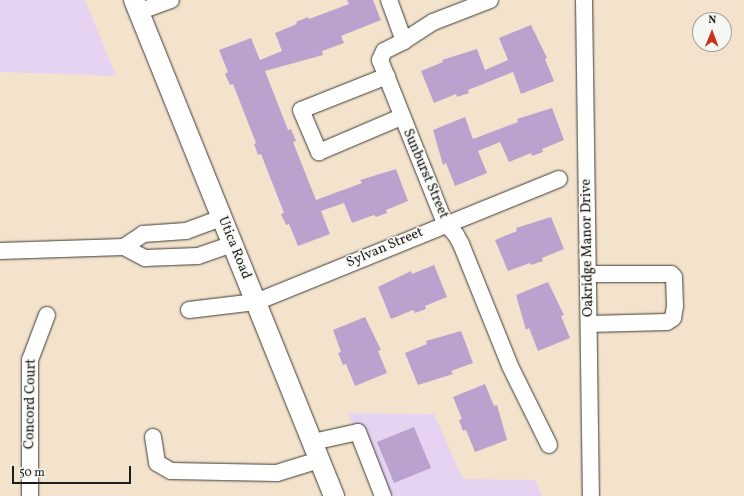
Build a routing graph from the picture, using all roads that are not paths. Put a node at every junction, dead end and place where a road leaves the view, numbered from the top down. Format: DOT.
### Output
graph roads {
  1 [pos="171,0"];
  2 [pos="389,0"];
  3 [pos="490,0"];
  4 [pos="584,0"];
  5 [pos="136,6"];
  6 [pos="404,41"];
  7 [pos="387,76"];
  8 [pos="401,117"];
  9 [pos="559,179"];
  10 [pos="221,218"];
  11 [pos="445,223"];
  12 [pos="232,244"];
  13 [pos="124,247"];
  14 [pos="0,251"];
  15 [pos="588,274"];
  16 [pos="256,302"];
  17 [pos="189,310"];
  18 [pos="47,315"];
  19 [pos="589,324"];
  20 [pos="153,437"];
  21 [pos="549,445"];
  22 [pos="316,451"];
  23 [pos="30,496"];
  24 [pos="334,496"];
  25 [pos="384,496"];
  26 [pos="591,496"];
  1 -- 5 [label="street"];
  2 -- 6 [label="street"];
  3 -- 6 [label="street, Sunburst Street"];
  4 -- 15 [label="street, Oakridge Manor Drive"];
  5 -- 10 [label="main road, Utica Road"];
  6 -- 7 [label="street, Sunburst Street"];
  7 -- 8 [label="street, Sunburst Street"];
  7 -- 8 [label="street"];
  8 -- 11 [label="street, Sunburst Street"];
  9 -- 11 [label="street, Sylvan Street"];
  10 -- 12 [label="main road, Utica Road"];
  10 -- 13 [label="street"];
  11 -- 16 [label="street, Sylvan Street"];
  11 -- 21 [label="street, Sunburst Street"];
  12 -- 13 [label="street"];
  12 -- 16 [label="main road, Utica Road"];
  13 -- 14 [label="street"];
  15 -- 19 [label="street, Oakridge Manor Drive"];
  15 -- 19 [label="street"];
  16 -- 17 [label="street, Sylvan Street"];
  16 -- 22 [label="main road, Utica Road"];
  18 -- 23 [label="street, Concord Court"];
  19 -- 26 [label="street, Oakridge Manor Drive"];
  20 -- 22 [label="street"];
  22 -- 24 [label="main road, Utica Road"];
  22 -- 25 [label="street"];
}
